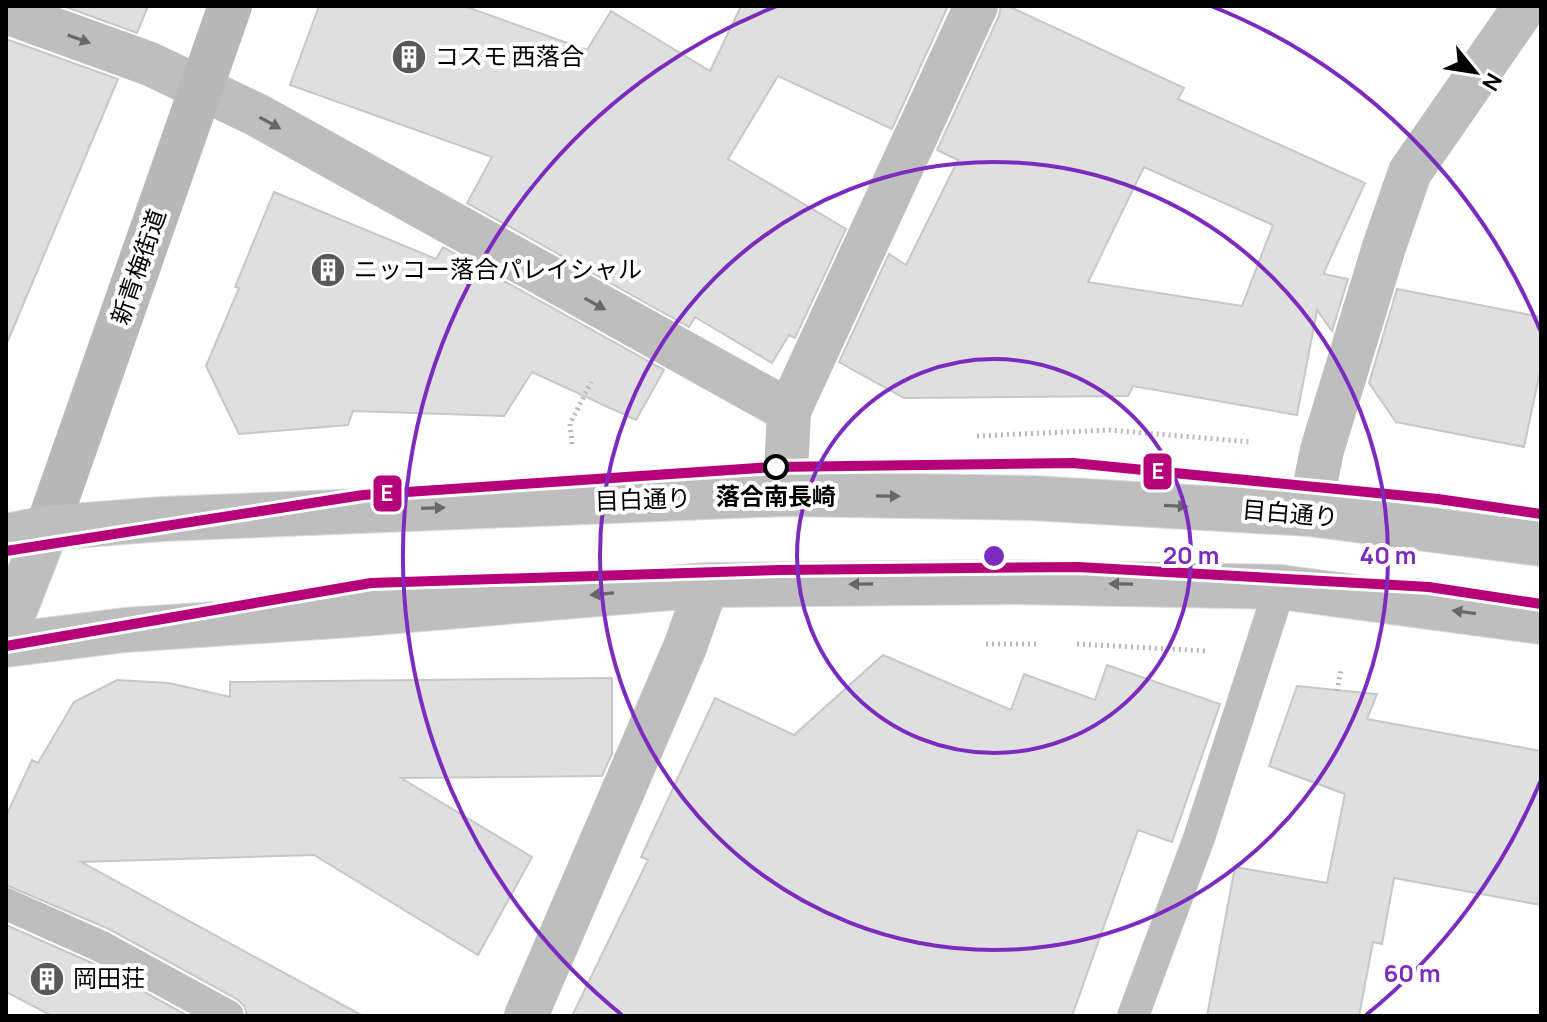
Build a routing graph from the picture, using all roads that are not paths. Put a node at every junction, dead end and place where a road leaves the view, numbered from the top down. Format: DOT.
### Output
graph roads {
  1 [pos="230,6"];
  2 [pos="976,6"];
  3 [pos="1525,6"];
  4 [pos="6,12"];
  5 [pos="201,87"];
  6 [pos="789,411"];
  7 [pos="785,494"];
  8 [pos="1309,514"];
  9 [pos="27,532"];
  10 [pos="1541,544"];
  11 [pos="707,585"];
  12 [pos="1280,587"];
  13 [pos="1541,622"];
  14 [pos="6,633"];
  15 [pos="6,645"];
  16 [pos="6,904"];
  17 [pos="228,1016"];
  18 [pos="526,1016"];
  19 [pos="1133,1016"];
  1 -- 5 [label="main road, 新青梅街道"];
  2 -- 6 [label="main road"];
  3 -- 8 [label="main road"];
  4 -- 5 [label="main road, one-way"];
  5 -- 6 [label="main road, one-way"];
  5 -- 9 [label="main road, 新青梅街道"];
  6 -- 7 [label="main road"];
  7 -- 8 [label="main road, 目白通り, one-way"];
  9 -- 7 [label="main road, 目白通り, one-way"];
  8 -- 10 [label="main road, 目白通り"];
  9 -- 14 [label="main road"];
  12 -- 11 [label="main road, one-way"];
  11 -- 15 [label="main road, one-way"];
  11 -- 18 [label="main road"];
  13 -- 12 [label="main road, one-way"];
  12 -- 19 [label="lane"];
  16 -- 17 [label="lane"];
}
